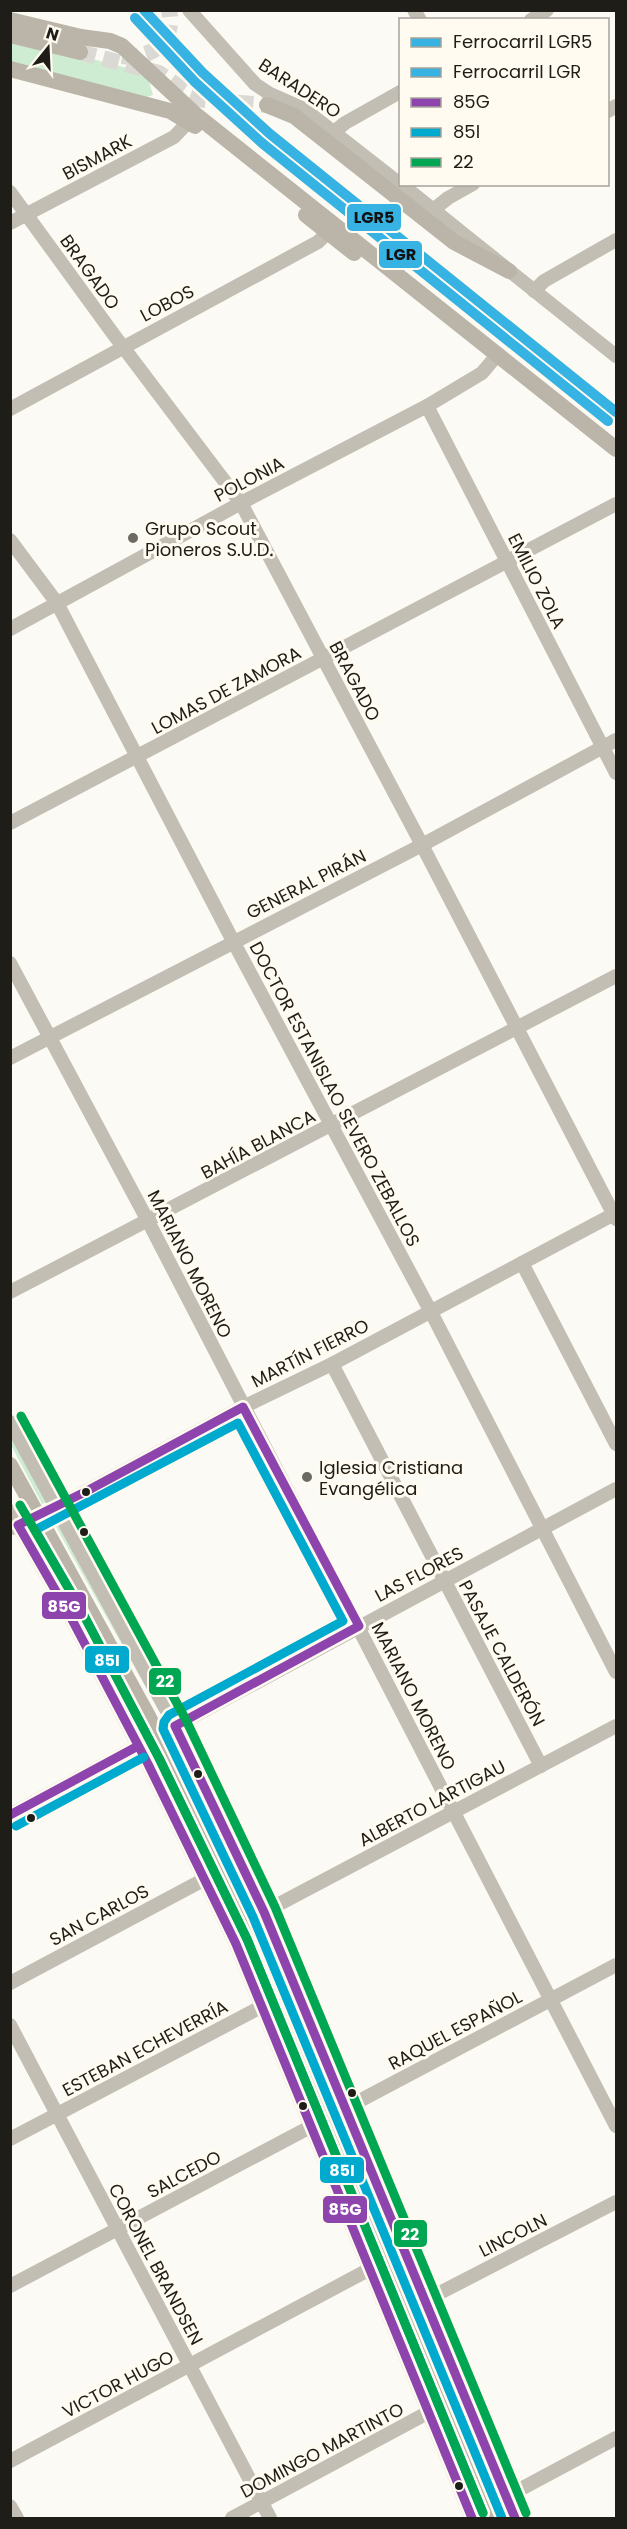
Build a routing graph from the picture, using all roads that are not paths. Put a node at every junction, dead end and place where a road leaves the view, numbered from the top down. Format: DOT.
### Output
graph roads {
  1 [pos="189,10"];
  2 [pos="547,10"];
  3 [pos="534,18"];
  4 [pos="10,20"];
  5 [pos="10,29"];
  6 [pos="10,34"];
  7 [pos="10,69"];
  8 [pos="399,93"];
  9 [pos="267,105"];
  10 [pos="193,118"];
  11 [pos="334,132"];
  12 [pos="399,182"];
  13 [pos="403,186"];
  14 [pos="469,186"];
  15 [pos="10,192"];
  16 [pos="433,210"];
  17 [pos="26,215"];
  18 [pos="10,223"];
  19 [pos="332,228"];
  20 [pos="616,240"];
  21 [pos="509,271"];
  22 [pos="534,291"];
  23 [pos="123,347"];
  24 [pos="616,356"];
  25 [pos="495,358"];
  26 [pos="427,405"];
  27 [pos="10,408"];
  28 [pos="616,449"];
  29 [pos="616,462"];
  30 [pos="241,503"];
  31 [pos="616,504"];
  32 [pos="10,540"];
  33 [pos="507,563"];
  34 [pos="57,603"];
  35 [pos="10,629"];
  36 [pos="322,659"];
  37 [pos="616,740"];
  38 [pos="603,747"];
  39 [pos="138,756"];
  40 [pos="616,773"];
  41 [pos="10,823"];
  42 [pos="422,844"];
  43 [pos="233,941"];
  44 [pos="10,963"];
  45 [pos="616,975"];
  46 [pos="516,1028"];
  47 [pos="49,1038"];
  48 [pos="10,1058"];
  49 [pos="332,1125"];
  50 [pos="616,1216"];
  51 [pos="148,1221"];
  52 [pos="522,1263"];
  53 [pos="10,1292"];
  54 [pos="431,1312"];
  55 [pos="332,1364"];
  56 [pos="243,1407"];
  57 [pos="10,1422"];
  58 [pos="616,1444"];
  59 [pos="10,1465"];
  60 [pos="616,1489"];
  61 [pos="57,1507"];
  62 [pos="10,1511"];
  63 [pos="38,1516"];
  64 [pos="14,1527"];
  65 [pos="542,1529"];
  66 [pos="443,1581"];
  67 [pos="359,1626"];
  68 [pos="616,1671"];
  69 [pos="175,1726"];
  70 [pos="616,1726"];
  71 [pos="158,1736"];
  72 [pos="138,1746"];
  73 [pos="541,1766"];
  74 [pos="453,1812"];
  75 [pos="10,1815"];
  76 [pos="205,1879"];
  77 [pos="264,1912"];
  78 [pos="616,1965"];
  79 [pos="10,1983"];
  80 [pos="298,1992"];
  81 [pos="552,1999"];
  82 [pos="279,2000"];
  83 [pos="261,2007"];
  84 [pos="10,2025"];
  85 [pos="345,2109"];
  86 [pos="56,2115"];
  87 [pos="329,2118"];
  88 [pos="616,2126"];
  89 [pos="311,2127"];
  90 [pos="10,2139"];
  91 [pos="616,2202"];
  92 [pos="117,2229"];
  93 [pos="370,2269"];
  94 [pos="10,2286"];
  95 [pos="426,2300"];
  96 [pos="189,2366"];
  97 [pos="429,2412"];
  98 [pos="616,2438"];
  99 [pos="10,2461"];
  100 [pos="507,2499"];
  101 [pos="261,2503"];
  102 [pos="10,2506"];
  103 [pos="489,2516"];
  104 [pos="17,2518"];
  105 [pos="232,2518"];
  106 [pos="270,2518"];
  107 [pos="472,2518"];
  108 [pos="515,2518"];
  1 -- 11 [label="street, BARADERO"];
  2 -- 3 [label="street"];
  4 -- 10 [label="main road"];
  5 -- 6 [label="main road"];
  7 -- 10 [label="main road"];
  8 -- 11 [label="street"];
  9 -- 21 [label="main road"];
  10 -- 17 [label="street, BISMARK"];
  10 -- 19 [label="main road"];
  11 -- 12 [label="street, BARADERO"];
  13 -- 16 [label="street, BARADERO"];
  14 -- 16 [label="street"];
  15 -- 17 [label="street, BRAGADO"];
  16 -- 21 [label="street, BARADERO"];
  17 -- 18 [label="street, BISMARK"];
  17 -- 23 [label="street, BRAGADO"];
  19 -- 23 [label="street, LOBOS"];
  19 -- 25 [label="main road"];
  20 -- 22 [label="street"];
  21 -- 22 [label="street, BARADERO"];
  22 -- 24 [label="street, BARADERO"];
  23 -- 27 [label="street, LOBOS"];
  23 -- 30 [label="street, BRAGADO"];
  25 -- 26 [label="street, POLONIA"];
  25 -- 28 [label="main road"];
  25 -- 29 [label="main road"];
  26 -- 30 [label="street, POLONIA"];
  26 -- 33 [label="street, EMILIO ZOLA"];
  30 -- 34 [label="street, POLONIA"];
  30 -- 36 [label="street, BRAGADO"];
  31 -- 33 [label="street, LOMAS DE ZAMORA"];
  32 -- 34 [label="street, DOCTOR ESTANISLAO SEVERO ZEBALLOS"];
  33 -- 36 [label="street, LOMAS DE ZAMORA"];
  33 -- 38 [label="street, EMILIO ZOLA"];
  34 -- 35 [label="street, POLONIA"];
  34 -- 39 [label="street, DOCTOR ESTANISLAO SEVERO ZEBALLOS"];
  36 -- 39 [label="street, LOMAS DE ZAMORA"];
  36 -- 42 [label="street, BRAGADO"];
  37 -- 38 [label="street, GENERAL PIRÁN"];
  38 -- 40 [label="street, EMILIO ZOLA"];
  38 -- 42 [label="street, GENERAL PIRÁN"];
  39 -- 41 [label="street, LOMAS DE ZAMORA"];
  39 -- 43 [label="street, DOCTOR ESTANISLAO SEVERO ZEBALLOS"];
  42 -- 43 [label="street, GENERAL PIRÁN"];
  42 -- 46 [label="street, BRAGADO"];
  43 -- 47 [label="street, GENERAL PIRÁN"];
  43 -- 49 [label="street, DOCTOR ESTANISLAO SEVERO ZEBALLOS"];
  44 -- 47 [label="street, MARIANO MORENO"];
  45 -- 46 [label="street, BAHÍA BLANCA"];
  46 -- 49 [label="street, BAHÍA BLANCA"];
  46 -- 50 [label="street, BRAGADO"];
  47 -- 48 [label="street, GENERAL PIRÁN"];
  47 -- 51 [label="street, MARIANO MORENO"];
  49 -- 51 [label="street, BAHÍA BLANCA"];
  49 -- 54 [label="street, DOCTOR ESTANISLAO SEVERO ZEBALLOS"];
  50 -- 52 [label="street, MARTÍN FIERRO"];
  51 -- 53 [label="street, BAHÍA BLANCA"];
  51 -- 56 [label="street, MARIANO MORENO"];
  52 -- 54 [label="street, MARTÍN FIERRO"];
  52 -- 58 [label="street"];
  54 -- 55 [label="street, MARTÍN FIERRO"];
  54 -- 65 [label="street, DOCTOR ESTANISLAO SEVERO ZEBALLOS"];
  55 -- 56 [label="street, MARTÍN FIERRO"];
  55 -- 66 [label="street, PASAJE CALDERÓN"];
  56 -- 61 [label="street, MARTÍN FIERRO"];
  56 -- 67 [label="street, MARIANO MORENO"];
  57 -- 61 [label="street"];
  59 -- 63 [label="main road"];
  60 -- 65 [label="street, LAS FLORES"];
  61 -- 63 [label="street, MARTÍN FIERRO"];
  61 -- 69 [label="street"];
  62 -- 64 [label="street"];
  63 -- 64 [label="street, MARTÍN FIERRO"];
  63 -- 71 [label="main road"];
  64 -- 72 [label="street"];
  65 -- 66 [label="street, LAS FLORES"];
  65 -- 68 [label="street, DOCTOR ESTANISLAO SEVERO ZEBALLOS"];
  66 -- 67 [label="street, LAS FLORES"];
  66 -- 73 [label="street, PASAJE CALDERÓN"];
  67 -- 69 [label="street, LAS FLORES"];
  67 -- 74 [label="street, MARIANO MORENO"];
  69 -- 71 [label="street, LAS FLORES"];
  69 -- 77 [label="street"];
  70 -- 73 [label="street, ALBERTO LARTIGAU"];
  71 -- 72 [label="street, LAS FLORES"];
  71 -- 82 [label="main road"];
  72 -- 75 [label="street, LAS FLORES"];
  72 -- 76 [label="street"];
  73 -- 74 [label="street, ALBERTO LARTIGAU"];
  74 -- 77 [label="street, ALBERTO LARTIGAU"];
  74 -- 81 [label="street, MARIANO MORENO"];
  76 -- 79 [label="street, SAN CARLOS"];
  76 -- 83 [label="street"];
  77 -- 80 [label="street"];
  78 -- 81 [label="street, RAQUEL ESPAÑOL"];
  80 -- 82 [label="street, ESTEBAN ECHEVERRÍA"];
  80 -- 85 [label="street"];
  81 -- 85 [label="street, RAQUEL ESPAÑOL"];
  81 -- 88 [label="street, MARIANO MORENO"];
  82 -- 83 [label="street, ESTEBAN ECHEVERRÍA"];
  82 -- 87 [label="main road"];
  83 -- 86 [label="street, ESTEBAN ECHEVERRÍA"];
  83 -- 89 [label="street"];
  84 -- 86 [label="street, CORONEL BRANDSEN"];
  85 -- 87 [label="street, RAQUEL ESPAÑOL"];
  85 -- 95 [label="street"];
  86 -- 90 [label="street, ESTEBAN ECHEVERRÍA"];
  86 -- 92 [label="street, CORONEL BRANDSEN"];
  87 -- 89 [label="street, RAQUEL ESPAÑOL"];
  87 -- 103 [label="main road"];
  89 -- 92 [label="street, SALCEDO"];
  89 -- 93 [label="street"];
  91 -- 95 [label="street, LINCOLN"];
  92 -- 94 [label="street, SALCEDO"];
  92 -- 96 [label="street, CORONEL BRANDSEN"];
  93 -- 96 [label="street, VICTOR HUGO"];
  93 -- 97 [label="street"];
  95 -- 100 [label="street"];
  96 -- 99 [label="street, VICTOR HUGO"];
  96 -- 101 [label="street, CORONEL BRANDSEN"];
  97 -- 101 [label="street, DOMINGO MARTINTO"];
  97 -- 107 [label="street"];
  98 -- 100 [label="street"];
  100 -- 103 [label="street"];
  100 -- 108 [label="street"];
  101 -- 105 [label="street, DOMINGO MARTINTO"];
  101 -- 106 [label="street, CORONEL BRANDSEN"];
  102 -- 104 [label="street"];
}
